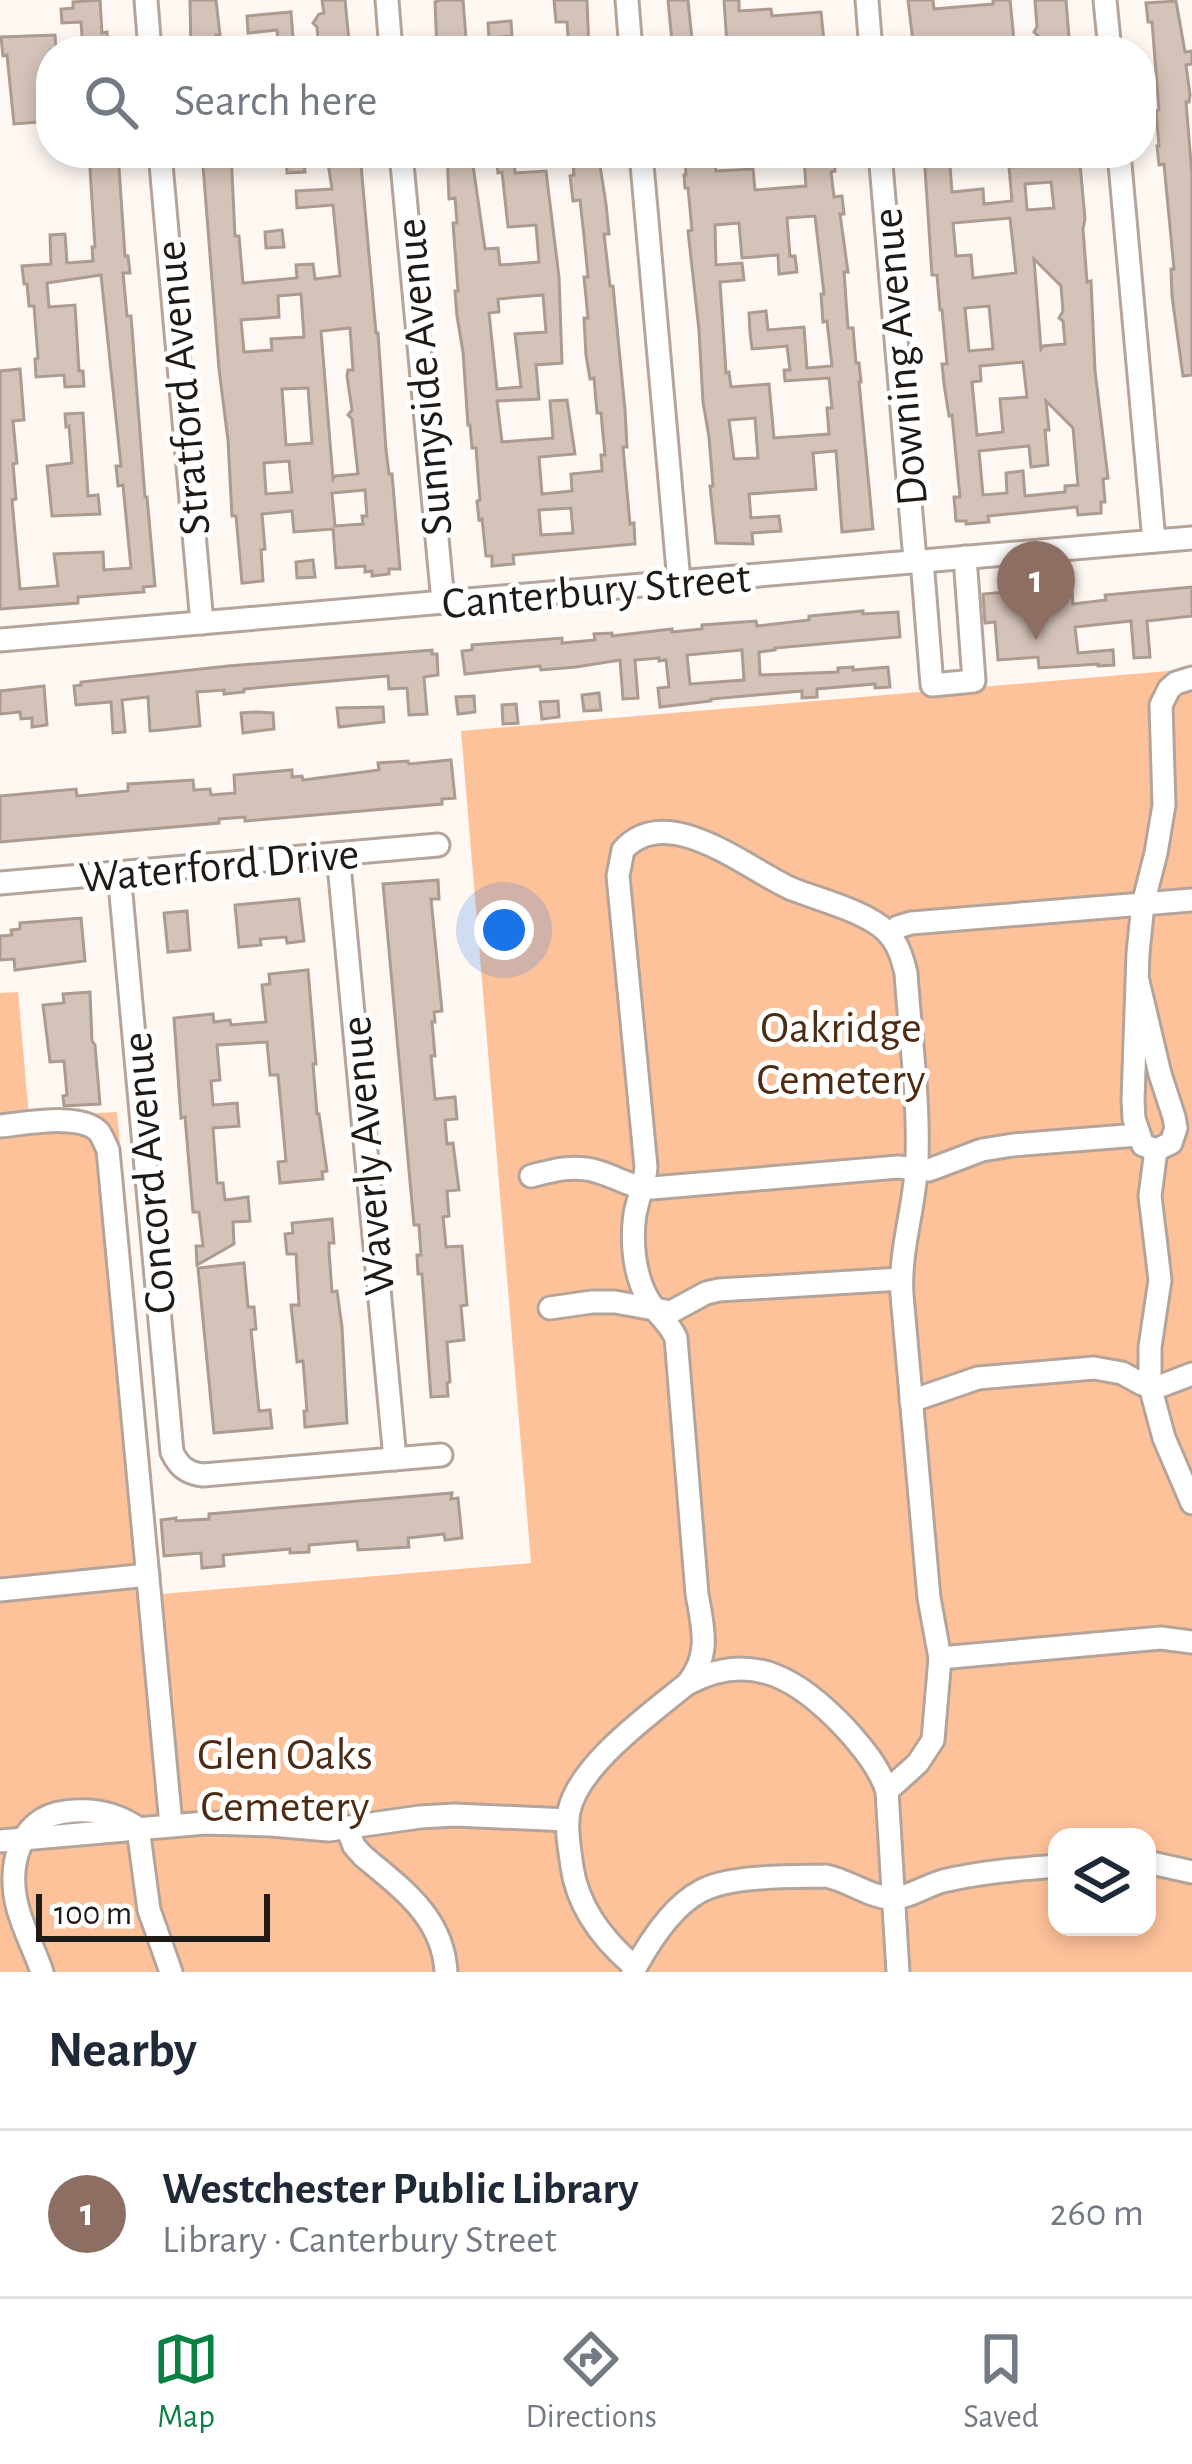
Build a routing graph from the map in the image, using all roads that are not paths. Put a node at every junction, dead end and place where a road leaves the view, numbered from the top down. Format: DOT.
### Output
graph roads {
  1 [pos="146,0"];
  2 [pos="387,0"];
  3 [pos="627,0"];
  4 [pos="867,0"];
  5 [pos="1105,0"];
  6 [pos="149,36"];
  7 [pos="391,36"];
  8 [pos="630,36"];
  9 [pos="870,36"];
  10 [pos="1109,36"];
  11 [pos="161,168"];
  12 [pos="402,168"];
  13 [pos="641,168"];
  14 [pos="881,168"];
  15 [pos="1120,168"];
  16 [pos="1192,538"];
  17 [pos="1154,541"];
  18 [pos="965,557"];
  19 [pos="919,560"];
  20 [pos="679,582"];
  21 [pos="443,602"];
  22 [pos="202,623"];
  23 [pos="0,640"];
  24 [pos="1192,678"];
  25 [pos="438,845"];
  26 [pos="338,854"];
  27 [pos="119,872"];
  28 [pos="0,883"];
  29 [pos="1192,900"];
  30 [pos="1143,904"];
  31 [pos="890,934"];
  32 [pos="1138,981"];
  33 [pos="0,1126"];
  34 [pos="1138,1135"];
  35 [pos="1174,1140"];
  36 [pos="916,1169"];
  37 [pos="530,1176"];
  38 [pos="642,1188"];
  39 [pos="901,1279"];
  40 [pos="550,1309"];
  41 [pos="655,1309"];
  42 [pos="1192,1374"];
  43 [pos="1150,1386"];
  44 [pos="911,1401"];
  45 [pos="441,1455"];
  46 [pos="394,1459"];
  47 [pos="1192,1503"];
  48 [pos="148,1575"];
  49 [pos="0,1590"];
  50 [pos="1192,1642"];
  51 [pos="940,1658"];
  52 [pos="688,1683"];
  53 [pos="887,1791"];
  54 [pos="568,1820"];
  55 [pos="171,1825"];
  56 [pos="138,1828"];
  57 [pos="348,1829"];
  58 [pos="11,1840"];
  59 [pos="1156,1864"];
  60 [pos="1048,1867"];
  61 [pos="1192,1872"];
  62 [pos="892,1898"];
  63 [pos="634,1970"];
  64 [pos="42,1972"];
  65 [pos="171,1972"];
  66 [pos="446,1972"];
  67 [pos="898,1972"];
  1 -- 6 [label="street"];
  2 -- 7 [label="street"];
  3 -- 8 [label="street"];
  4 -- 9 [label="street"];
  5 -- 10 [label="street"];
  11 -- 22 [label="street, Stratford Avenue"];
  12 -- 21 [label="street, Sunnyside Avenue"];
  13 -- 20 [label="street"];
  14 -- 19 [label="street, Downing Avenue"];
  15 -- 17 [label="street"];
  16 -- 17 [label="street, Canterbury Street"];
  17 -- 18 [label="street, Canterbury Street"];
  18 -- 19 [label="street, Canterbury Street"];
  18 -- 19 [label="street, Downing Avenue"];
  19 -- 20 [label="street, Canterbury Street"];
  20 -- 21 [label="street, Canterbury Street"];
  21 -- 22 [label="street, Canterbury Street"];
  22 -- 23 [label="street, Canterbury Street"];
  24 -- 30 [label="street"];
  25 -- 26 [label="street, Waterford Drive"];
  26 -- 27 [label="street, Waterford Drive"];
  26 -- 46 [label="street, Waverly Avenue"];
  27 -- 28 [label="street, Waterford Drive"];
  27 -- 46 [label="street, Concord Avenue"];
  29 -- 30 [label="street"];
  30 -- 31 [label="street"];
  30 -- 32 [label="street"];
  31 -- 36 [label="street"];
  31 -- 38 [label="street"];
  32 -- 34 [label="street"];
  32 -- 35 [label="street"];
  33 -- 48 [label="street"];
  34 -- 35 [label="street"];
  34 -- 36 [label="street"];
  35 -- 43 [label="street"];
  36 -- 38 [label="street"];
  36 -- 39 [label="street"];
  37 -- 38 [label="street"];
  38 -- 41 [label="street"];
  39 -- 41 [label="street"];
  39 -- 44 [label="street"];
  40 -- 41 [label="street"];
  41 -- 52 [label="street"];
  42 -- 43 [label="street"];
  43 -- 44 [label="street"];
  43 -- 47 [label="street"];
  44 -- 51 [label="street"];
  45 -- 46 [label="street"];
  48 -- 49 [label="street"];
  48 -- 55 [label="street"];
  50 -- 51 [label="street"];
  51 -- 53 [label="street"];
  52 -- 53 [label="street"];
  52 -- 54 [label="street"];
  53 -- 62 [label="street"];
  54 -- 57 [label="street"];
  54 -- 63 [label="street"];
  55 -- 56 [label="street"];
  55 -- 57 [label="street"];
  56 -- 58 [label="street"];
  56 -- 65 [label="street"];
  57 -- 66 [label="street"];
  58 -- 64 [label="street"];
  59 -- 61 [label="street"];
  60 -- 62 [label="street"];
  62 -- 63 [label="street"];
  62 -- 67 [label="street"];
}
